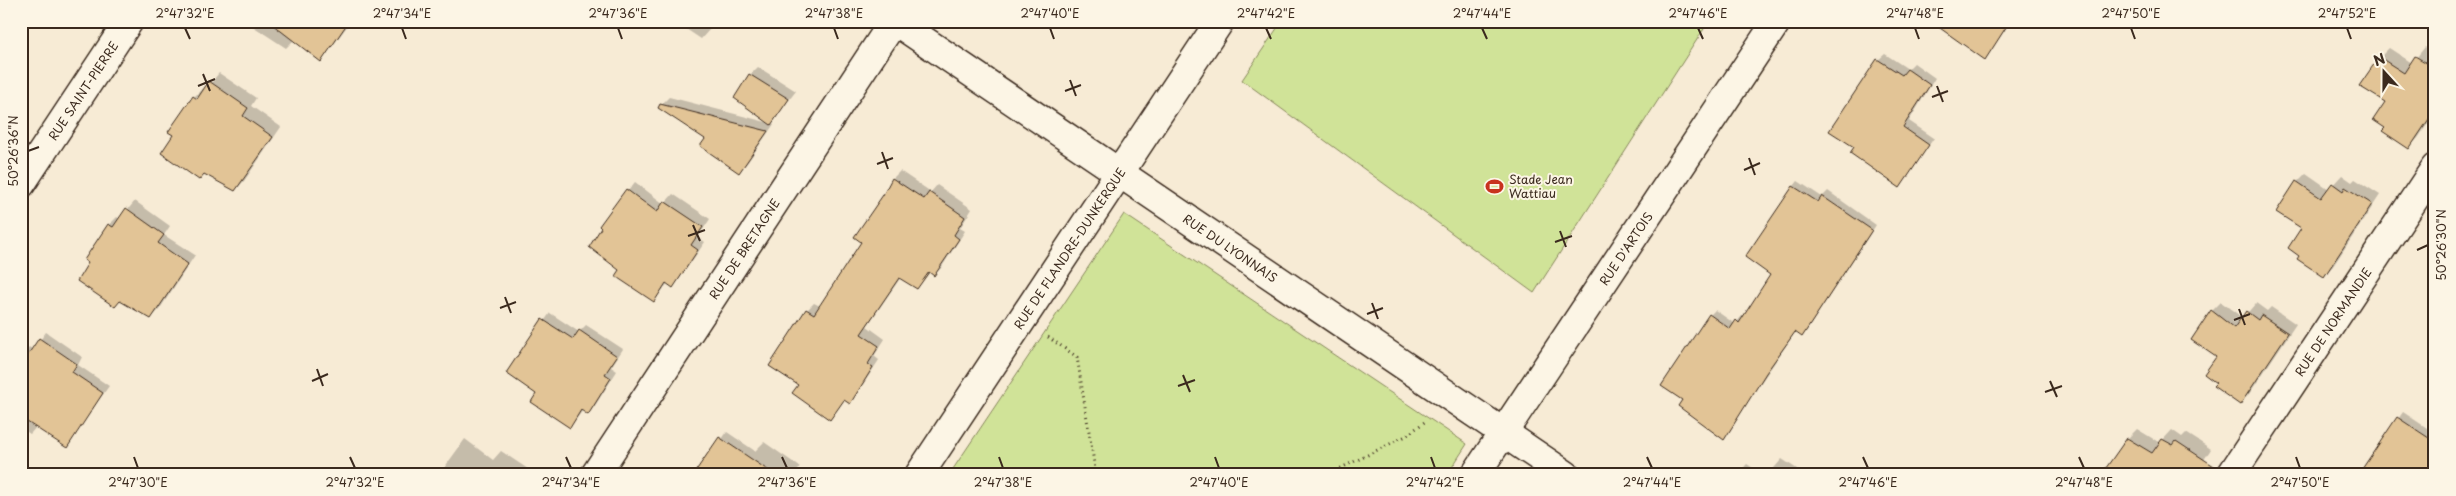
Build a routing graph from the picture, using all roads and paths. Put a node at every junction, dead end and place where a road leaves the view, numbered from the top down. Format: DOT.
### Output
graph roads {
  1 [pos="130,21"];
  2 [pos="894,21"];
  3 [pos="1220,21"];
  4 [pos="1777,21"];
  5 [pos="2435,168"];
  6 [pos="1120,173"];
  7 [pos="21,184"];
  8 [pos="1022,320"];
  9 [pos="1454,400"];
  10 [pos="1503,433"];
  11 [pos="595,475"];
  12 [pos="919,475"];
  13 [pos="1096,475"];
  14 [pos="1326,475"];
  15 [pos="1475,475"];
  16 [pos="1566,475"];
  17 [pos="2231,475"];
  1 -- 7 [label="street, RUE SAINT-PIERRE"];
  2 -- 6 [label="street, RUE DU LYONNAIS"];
  2 -- 11 [label="street, RUE DE BRETAGNE"];
  3 -- 6 [label="street, RUE DE FLANDRE-DUNKERQUE"];
  4 -- 10 [label="street, RUE D'ARTOIS"];
  5 -- 17 [label="street, RUE DE NORMANDIE"];
  6 -- 8 [label="street, RUE DE FLANDRE-DUNKERQUE"];
  6 -- 9 [label="street, RUE DU LYONNAIS"];
  8 -- 12 [label="street, RUE DE FLANDRE-DUNKERQUE"];
  8 -- 13 [label="path"];
  9 -- 10 [label="street, RUE DU LYONNAIS"];
  9 -- 14 [label="path"];
  10 -- 15 [label="street, RUE D'ARTOIS"];
  10 -- 16 [label="street, RUE DU LYONNAIS"];
}
